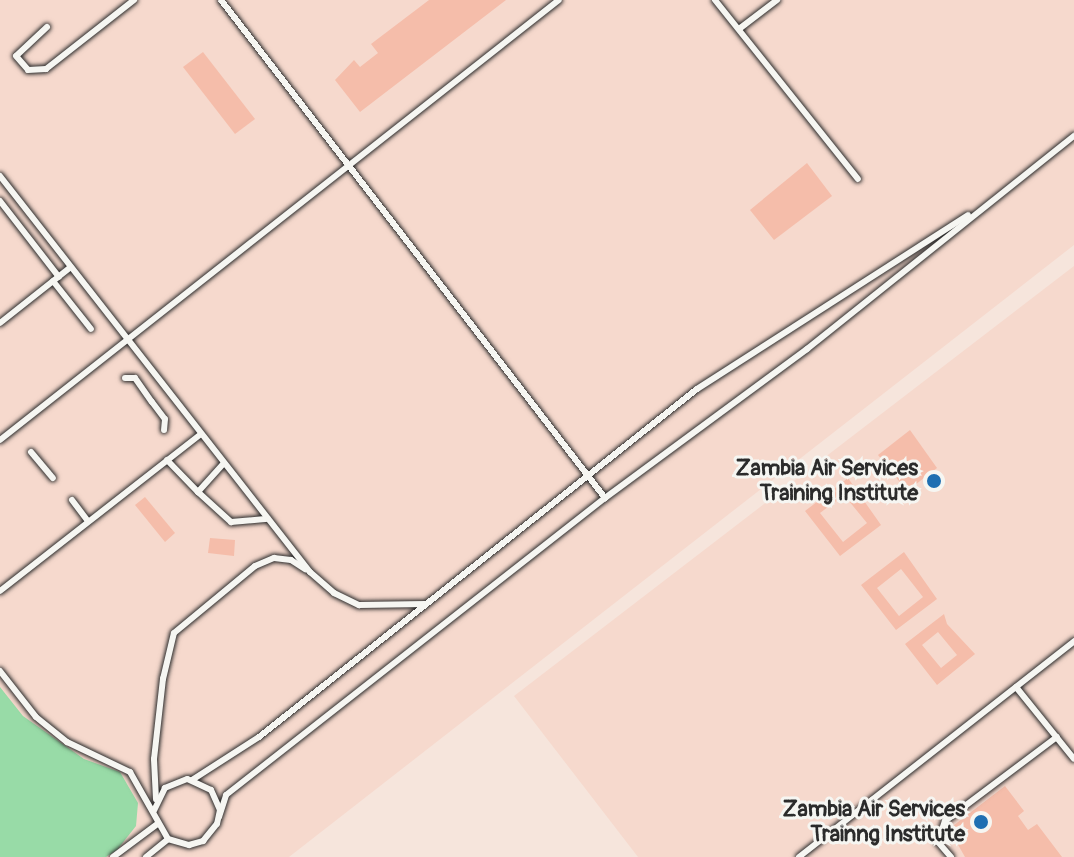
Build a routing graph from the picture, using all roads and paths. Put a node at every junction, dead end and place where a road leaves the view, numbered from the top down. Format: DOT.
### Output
graph roads {
  1 [pos="134,0"];
  2 [pos="221,0"];
  3 [pos="559,0"];
  4 [pos="715,0"];
  5 [pos="777,0"];
  6 [pos="47,27"];
  7 [pos="739,29"];
  8 [pos="1074,136"];
  9 [pos="346,168"];
  10 [pos="0,176"];
  11 [pos="858,179"];
  12 [pos="1011,186"];
  13 [pos="14,194"];
  14 [pos="1,203"];
  15 [pos="71,267"];
  16 [pos="56,279"];
  17 [pos="0,323"];
  18 [pos="91,329"];
  19 [pos="128,340"];
  20 [pos="125,378"];
  21 [pos="164,430"];
  22 [pos="201,434"];
  23 [pos="0,440"];
  24 [pos="31,452"];
  25 [pos="167,460"];
  26 [pos="224,463"];
  27 [pos="586,474"];
  28 [pos="53,478"];
  29 [pos="198,492"];
  30 [pos="605,498"];
  31 [pos="72,500"];
  32 [pos="268,519"];
  33 [pos="88,521"];
  34 [pos="310,572"];
  35 [pos="0,591"];
  36 [pos="426,604"];
  37 [pos="1074,641"];
  38 [pos="0,671"];
  39 [pos="1016,687"];
  40 [pos="1057,737"];
  41 [pos="1074,759"];
  42 [pos="192,780"];
  43 [pos="156,799"];
  44 [pos="154,811"];
  45 [pos="219,817"];
  46 [pos="156,825"];
  47 [pos="168,839"];
  48 [pos="113,857"];
  49 [pos="146,857"];
  50 [pos="799,857"];
  51 [pos="951,857"];
  1 -- 6 [label="lane"];
  2 -- 9 [label="lane"];
  3 -- 9 [label="lane"];
  4 -- 7 [label="lane"];
  5 -- 7 [label="lane"];
  7 -- 11 [label="lane"];
  8 -- 12 [label="lane"];
  9 -- 19 [label="lane"];
  9 -- 27 [label="lane"];
  10 -- 13 [label="lane"];
  12 -- 27 [label="lane"];
  12 -- 30 [label="lane"];
  13 -- 14 [label="lane"];
  13 -- 15 [label="lane"];
  14 -- 16 [label="lane"];
  15 -- 16 [label="lane"];
  15 -- 19 [label="lane"];
  16 -- 17 [label="lane"];
  16 -- 18 [label="lane"];
  19 -- 22 [label="lane"];
  19 -- 23 [label="lane"];
  20 -- 21 [label="lane"];
  22 -- 25 [label="lane"];
  22 -- 26 [label="lane"];
  24 -- 28 [label="lane"];
  25 -- 29 [label="lane"];
  25 -- 33 [label="lane"];
  26 -- 29 [label="lane"];
  26 -- 32 [label="lane"];
  27 -- 30 [label="lane"];
  27 -- 36 [label="lane"];
  29 -- 32 [label="lane"];
  30 -- 45 [label="lane"];
  31 -- 33 [label="lane"];
  32 -- 34 [label="lane"];
  33 -- 35 [label="lane"];
  34 -- 36 [label="lane"];
  34 -- 43 [label="lane"];
  36 -- 42 [label="lane"];
  37 -- 39 [label="lane"];
  38 -- 44 [label="lane"];
  39 -- 40 [label="lane"];
  39 -- 50 [label="lane"];
  40 -- 41 [label="lane"];
  40 -- 51 [label="lane"];
  42 -- 43 [label="lane"];
  42 -- 45 [label="lane"];
  43 -- 44 [label="lane"];
  44 -- 46 [label="lane"];
  45 -- 47 [label="lane"];
  46 -- 47 [label="lane"];
  46 -- 48 [label="lane"];
  47 -- 49 [label="lane"];
}
